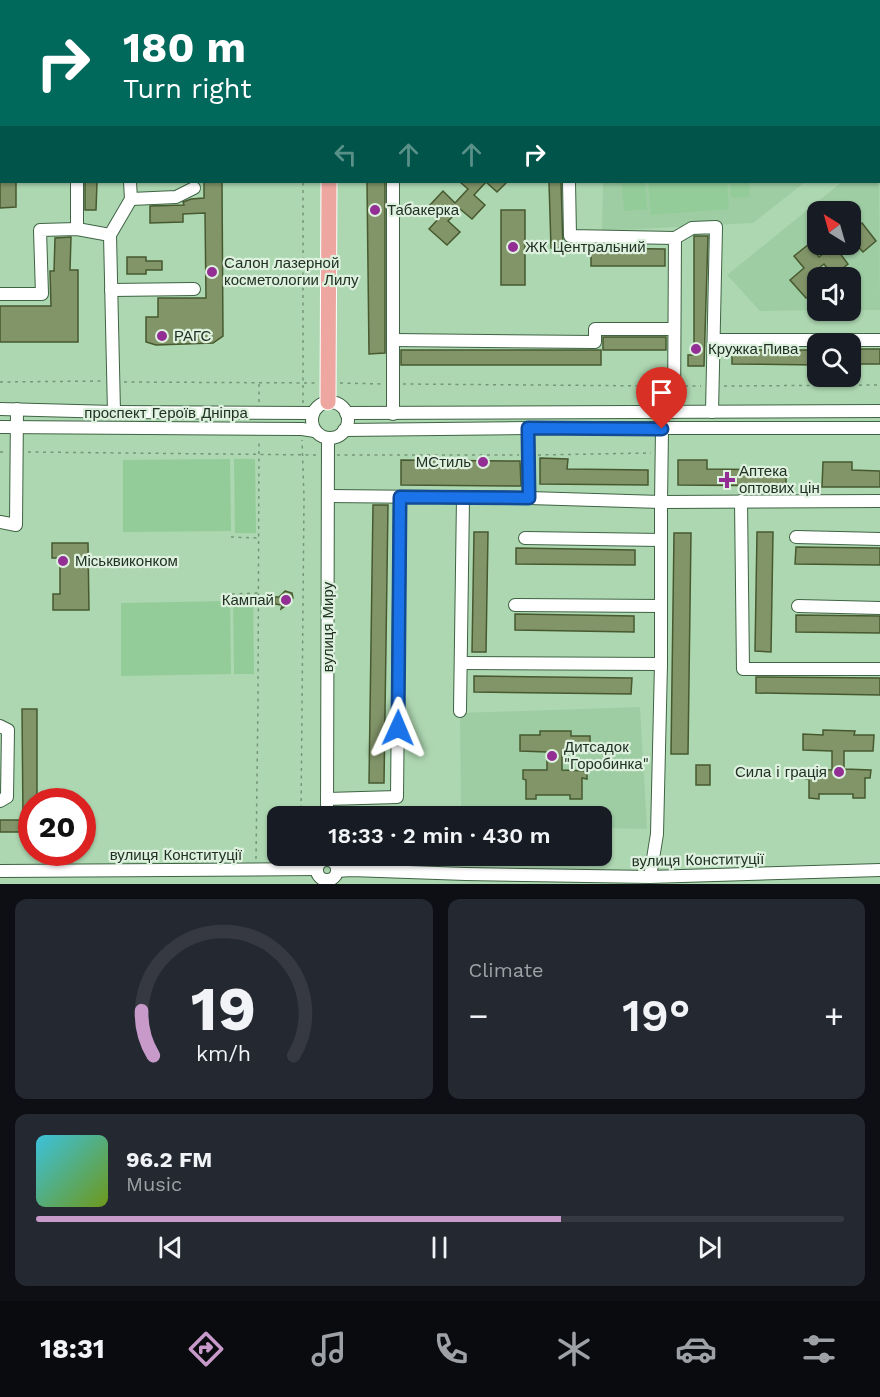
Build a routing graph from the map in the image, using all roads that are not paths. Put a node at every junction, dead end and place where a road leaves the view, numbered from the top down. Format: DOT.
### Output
graph roads {
  1 [pos="77,183"];
  2 [pos="130,183"];
  3 [pos="329,183"];
  4 [pos="393,183"];
  5 [pos="569,183"];
  6 [pos="194,188"];
  7 [pos="131,199"];
  8 [pos="77,229"];
  9 [pos="110,235"];
  10 [pos="675,238"];
  11 [pos="194,289"];
  12 [pos="111,290"];
  13 [pos="0,294"];
  14 [pos="674,329"];
  15 [pos="393,340"];
  16 [pos="714,340"];
  17 [pos="880,340"];
  18 [pos="328,402"];
  19 [pos="0,409"];
  20 [pos="17,409"];
  21 [pos="802,411"];
  22 [pos="880,411"];
  23 [pos="114,412"];
  24 [pos="626,412"];
  25 [pos="674,412"];
  26 [pos="712,412"];
  27 [pos="308,413"];
  28 [pos="346,413"];
  29 [pos="393,414"];
  30 [pos="0,427"];
  31 [pos="16,427"];
  32 [pos="528,428"];
  33 [pos="625,428"];
  34 [pos="880,428"];
  35 [pos="662,429"];
  36 [pos="802,429"];
  37 [pos="315,430"];
  38 [pos="344,430"];
  39 [pos="328,438"];
  40 [pos="328,496"];
  41 [pos="400,497"];
  42 [pos="463,498"];
  43 [pos="529,498"];
  44 [pos="741,501"];
  45 [pos="880,501"];
  46 [pos="661,502"];
  47 [pos="0,522"];
  48 [pos="796,537"];
  49 [pos="525,538"];
  50 [pos="880,539"];
  51 [pos="661,540"];
  52 [pos="515,605"];
  53 [pos="661,606"];
  54 [pos="798,606"];
  55 [pos="880,608"];
  56 [pos="461,663"];
  57 [pos="661,664"];
  58 [pos="880,669"];
  59 [pos="460,711"];
  60 [pos="0,726"];
  61 [pos="327,798"];
  62 [pos="0,801"];
  63 [pos="327,806"];
  64 [pos="318,866"];
  65 [pos="335,866"];
  66 [pos="316,869"];
  67 [pos="880,870"];
  68 [pos="0,871"];
  69 [pos="337,871"];
  70 [pos="651,877"];
  71 [pos="466,879"];
  72 [pos="740,880"];
  73 [pos="325,882"];
  1 -- 8 [label="street"];
  2 -- 7 [label="street"];
  3 -- 18 [label="main road"];
  4 -- 15 [label="street"];
  5 -- 10 [label="street"];
  6 -- 7 [label="street"];
  7 -- 9 [label="street"];
  8 -- 9 [label="street"];
  8 -- 13 [label="street"];
  9 -- 12 [label="street"];
  10 -- 14 [label="street"];
  10 -- 16 [label="street"];
  11 -- 12 [label="street"];
  12 -- 23 [label="street"];
  14 -- 15 [label="street"];
  14 -- 25 [label="street"];
  15 -- 29 [label="street"];
  16 -- 17 [label="street"];
  16 -- 26 [label="street"];
  18 -- 27 [label="street"];
  18 -- 28 [label="street"];
  19 -- 20 [label="street, проспект Героїв Дніпра"];
  20 -- 23 [label="street, проспект Героїв Дніпра"];
  20 -- 31 [label="street"];
  21 -- 22 [label="street"];
  21 -- 26 [label="street"];
  21 -- 36 [label="street"];
  23 -- 27 [label="street, проспект Героїв Дніпра"];
  24 -- 25 [label="street"];
  24 -- 29 [label="street"];
  24 -- 33 [label="street"];
  25 -- 26 [label="street"];
  27 -- 37 [label="street"];
  28 -- 29 [label="street"];
  28 -- 38 [label="street"];
  30 -- 31 [label="street, проспект Героїв Дніпра"];
  31 -- 37 [label="street, проспект Героїв Дніпра"];
  31 -- 47 [label="street"];
  32 -- 33 [label="street"];
  32 -- 38 [label="street"];
  32 -- 43 [label="street"];
  33 -- 35 [label="street"];
  34 -- 36 [label="street"];
  35 -- 36 [label="street"];
  35 -- 46 [label="street"];
  37 -- 39 [label="street"];
  38 -- 39 [label="street"];
  39 -- 40 [label="street, вулиця Миру"];
  40 -- 41 [label="street"];
  40 -- 61 [label="street, вулиця Миру"];
  41 -- 42 [label="street"];
  41 -- 61 [label="street"];
  42 -- 43 [label="street"];
  42 -- 56 [label="street"];
  43 -- 46 [label="street"];
  44 -- 45 [label="street"];
  44 -- 46 [label="street"];
  44 -- 58 [label="street"];
  46 -- 51 [label="street"];
  48 -- 50 [label="street"];
  49 -- 51 [label="street"];
  51 -- 53 [label="street"];
  52 -- 53 [label="street"];
  53 -- 57 [label="street"];
  54 -- 55 [label="street"];
  56 -- 57 [label="street"];
  56 -- 59 [label="street"];
  57 -- 70 [label="street"];
  60 -- 62 [label="street"];
  61 -- 63 [label="street, вулиця Миру"];
  64 -- 66 [label="street"];
  65 -- 69 [label="street"];
  66 -- 68 [label="street, вулиця Конституції"];
  66 -- 73 [label="street"];
  67 -- 72 [label="street, вулиця Конституції"];
  69 -- 71 [label="street, вулиця Конституції"];
  69 -- 73 [label="street"];
  70 -- 71 [label="street, вулиця Конституції"];
  70 -- 72 [label="street, вулиця Конституції"];
}
